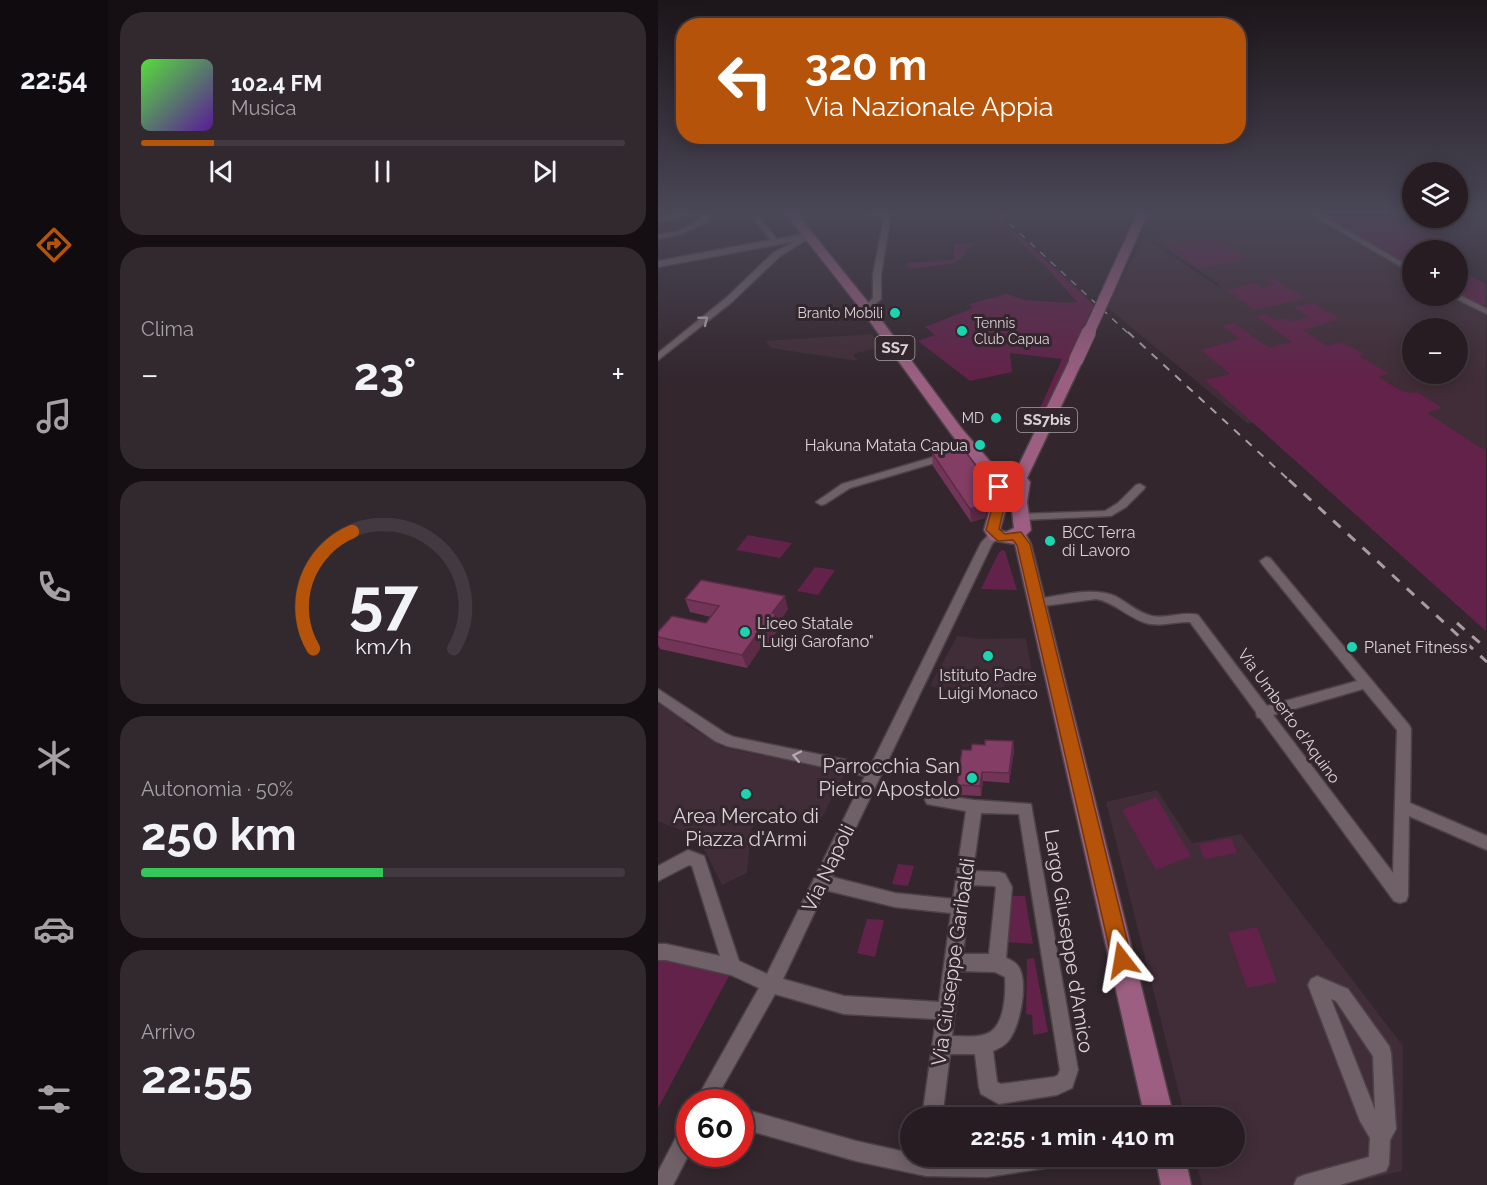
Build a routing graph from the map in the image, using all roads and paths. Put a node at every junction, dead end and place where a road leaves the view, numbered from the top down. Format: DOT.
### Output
graph roads {
  1 [pos="761,269"];
  2 [pos="835,269"];
  3 [pos="878,269"];
  4 [pos="1117,269"];
  5 [pos="1468,302"];
  6 [pos="867,309"];
  7 [pos="1486,312"];
  8 [pos="658,357"];
  9 [pos="971,449"];
  10 [pos="1018,478"];
  11 [pos="999,481"];
  12 [pos="1140,487"];
  13 [pos="821,502"];
  14 [pos="1011,529"];
  15 [pos="1266,561"];
  16 [pos="1036,603"];
  17 [pos="1366,683"];
  18 [pos="658,694"];
  19 [pos="1262,713"];
  20 [pos="875,772"];
  21 [pos="932,800"];
  22 [pos="974,806"];
  23 [pos="1402,807"];
  24 [pos="1486,843"];
  25 [pos="658,874"];
  26 [pos="965,878"];
  27 [pos="822,882"];
  28 [pos="961,907"];
  29 [pos="658,952"];
  30 [pos="953,963"];
  31 [pos="997,964"];
  32 [pos="732,967"];
  33 [pos="771,984"];
  34 [pos="947,1011"];
  35 [pos="942,1045"];
  36 [pos="984,1046"];
  37 [pos="711,1089"];
  38 [pos="934,1107"];
  39 [pos="1157,1107"];
  40 [pos="754,1122"];
  41 [pos="1380,1137"];
  42 [pos="900,1157"];
  43 [pos="676,1158"];
  44 [pos="1172,1167"];
  45 [pos="662,1185"];
  46 [pos="1176,1185"];
  47 [pos="1304,1185"];
  8 -- 1 [label="street, one-way"];
  2 -- 6 [label="main road, SS7"];
  3 -- 6 [label="street"];
  4 -- 10 [label="main road, SS7bis, bridge"];
  5 -- 7 [label="street"];
  6 -- 9 [label="main road, SS7"];
  9 -- 11 [label="main road, SS7"];
  9 -- 13 [label="street"];
  10 -- 11 [label="main road"];
  10 -- 14 [label="main road"];
  11 -- 14 [label="main road"];
  12 -- 14 [label="street"];
  14 -- 16 [label="main road"];
  14 -- 20 [label="street, Via Napoli"];
  15 -- 17 [label="street"];
  16 -- 19 [label="street, Via Umberto d'Aquino"];
  16 -- 39 [label="main road"];
  17 -- 19 [label="street"];
  17 -- 23 [label="street"];
  20 -- 18 [label="street, one-way"];
  19 -- 23 [label="street, Via Umberto d'Aquino"];
  20 -- 27 [label="street, Via Napoli"];
  21 -- 22 [label="street"];
  22 -- 26 [label="street, Via Giuseppe Garibaldi"];
  22 -- 36 [label="street, Largo Giuseppe d'Amico"];
  23 -- 24 [label="street"];
  25 -- 32 [label="street"];
  26 -- 28 [label="street, Via Giuseppe Garibaldi"];
  26 -- 31 [label="street"];
  27 -- 28 [label="street"];
  27 -- 33 [label="street, Via Napoli"];
  28 -- 30 [label="street, Via Giuseppe Garibaldi"];
  29 -- 32 [label="street"];
  30 -- 31 [label="street"];
  30 -- 34 [label="street, Via Giuseppe Garibaldi"];
  31 -- 36 [label="street"];
  32 -- 33 [label="street"];
  33 -- 34 [label="street"];
  33 -- 37 [label="street, Via Napoli"];
  34 -- 35 [label="street, Via Giuseppe Garibaldi"];
  35 -- 36 [label="street"];
  35 -- 38 [label="street, Via Giuseppe Garibaldi"];
  40 -- 42 [label="street"];
  41 -- 41 [label="street"];
  41 -- 47 [label="street"];
  43 -- 45 [label="street"];
  44 -- 46 [label="main road"];
}
